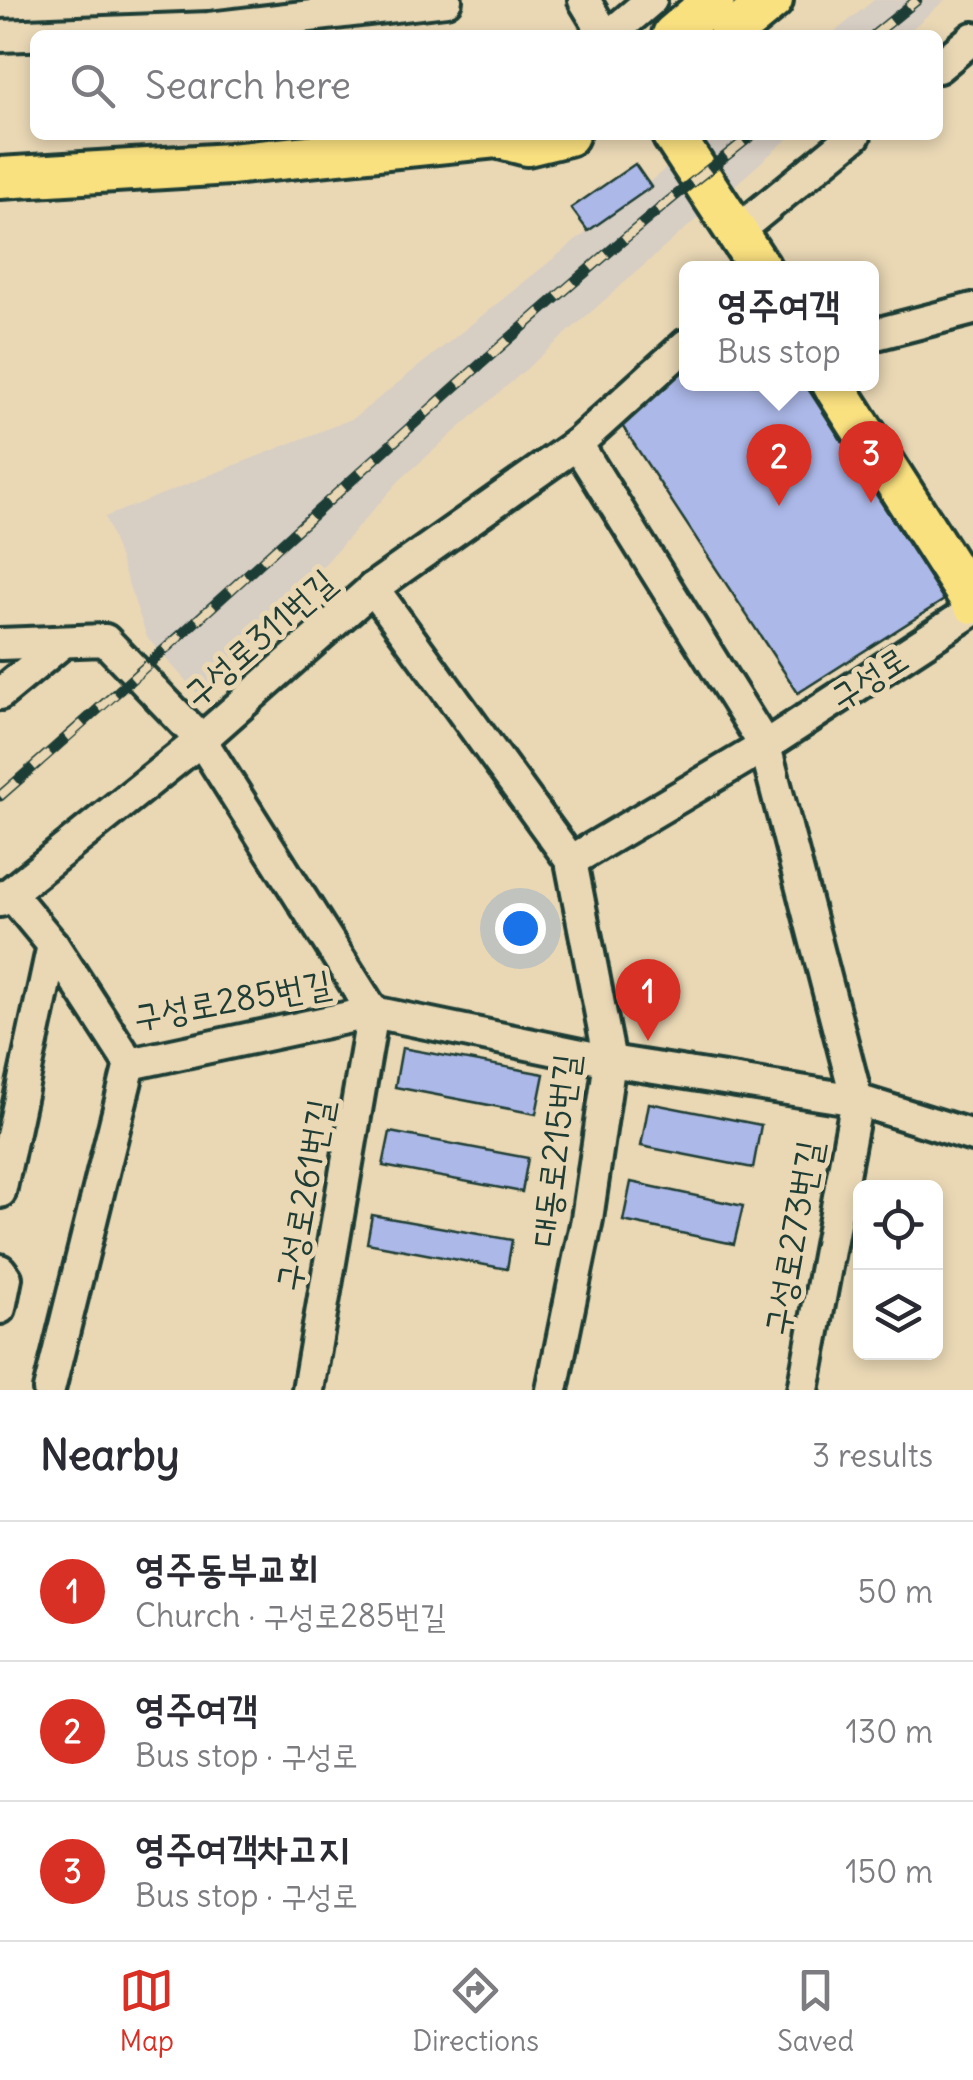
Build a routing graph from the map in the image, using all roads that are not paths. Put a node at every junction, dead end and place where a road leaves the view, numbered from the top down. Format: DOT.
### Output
graph roads {
  1 [pos="446,0"];
  2 [pos="584,0"];
  3 [pos="651,0"];
  4 [pos="714,0"];
  5 [pos="772,0"];
  6 [pos="209,21"];
  7 [pos="84,30"];
  8 [pos="604,30"];
  9 [pos="613,30"];
  10 [pos="679,30"];
  11 [pos="735,30"];
  12 [pos="30,34"];
  13 [pos="0,36"];
  14 [pos="973,38"];
  15 [pos="943,63"];
  16 [pos="420,140"];
  17 [pos="512,140"];
  18 [pos="545,140"];
  19 [pos="676,140"];
  20 [pos="849,140"];
  21 [pos="228,150"];
  22 [pos="0,178"];
  23 [pos="736,232"];
  24 [pos="755,261"];
  25 [pos="973,309"];
  26 [pos="879,333"];
  27 [pos="679,352"];
  28 [pos="837,391"];
  29 [pos="577,444"];
  30 [pos="373,588"];
  31 [pos="973,607"];
  32 [pos="63,642"];
  33 [pos="0,644"];
  34 [pos="0,694"];
  35 [pos="201,740"];
  36 [pos="765,746"];
  37 [pos="572,860"];
  38 [pos="5,897"];
  39 [pos="53,945"];
  40 [pos="374,1012"];
  41 [pos="610,1061"];
  42 [pos="130,1064"];
  43 [pos="857,1100"];
  44 [pos="973,1136"];
  45 [pos="0,1192"];
  46 [pos="0,1270"];
  47 [pos="0,1308"];
  48 [pos="49,1390"];
  49 [pos="308,1390"];
  50 [pos="552,1390"];
  51 [pos="803,1390"];
  1 -- 6 [label="street"];
  2 -- 8 [label="street"];
  3 -- 9 [label="street"];
  4 -- 10 [label="main road"];
  5 -- 11 [label="main road"];
  6 -- 7 [label="street"];
  12 -- 13 [label="street"];
  14 -- 15 [label="street"];
  16 -- 21 [label="main road"];
  17 -- 18 [label="main road"];
  19 -- 23 [label="main road"];
  20 -- 23 [label="street"];
  21 -- 22 [label="main road"];
  23 -- 24 [label="main road"];
  25 -- 26 [label="street"];
  27 -- 29 [label="street, 구성로311번길"];
  28 -- 31 [label="main road, 구성로"];
  29 -- 30 [label="street, 구성로311번길"];
  29 -- 36 [label="street"];
  30 -- 35 [label="street, 구성로311번길"];
  30 -- 37 [label="street, 대동로215번길"];
  31 -- 36 [label="street, 구성로"];
  32 -- 33 [label="street, 구성로285번길"];
  32 -- 34 [label="street"];
  32 -- 35 [label="street, 구성로285번길"];
  35 -- 38 [label="street, 구성로311번길"];
  35 -- 40 [label="street, 구성로285번길"];
  36 -- 37 [label="street"];
  36 -- 43 [label="street"];
  37 -- 41 [label="street, 대동로215번길"];
  38 -- 39 [label="street, 구성로285번길"];
  39 -- 42 [label="street, 구성로285번길"];
  39 -- 45 [label="street"];
  40 -- 41 [label="street, 구성로285번길"];
  40 -- 42 [label="street, 구성로285번길"];
  40 -- 49 [label="street, 구성로261번길"];
  41 -- 43 [label="street, 구성로285번길"];
  41 -- 50 [label="street, 대동로215번길"];
  42 -- 48 [label="street"];
  43 -- 44 [label="street, 구성로285번길"];
  43 -- 51 [label="street, 구성로273번길"];
  46 -- 47 [label="street"];
}
